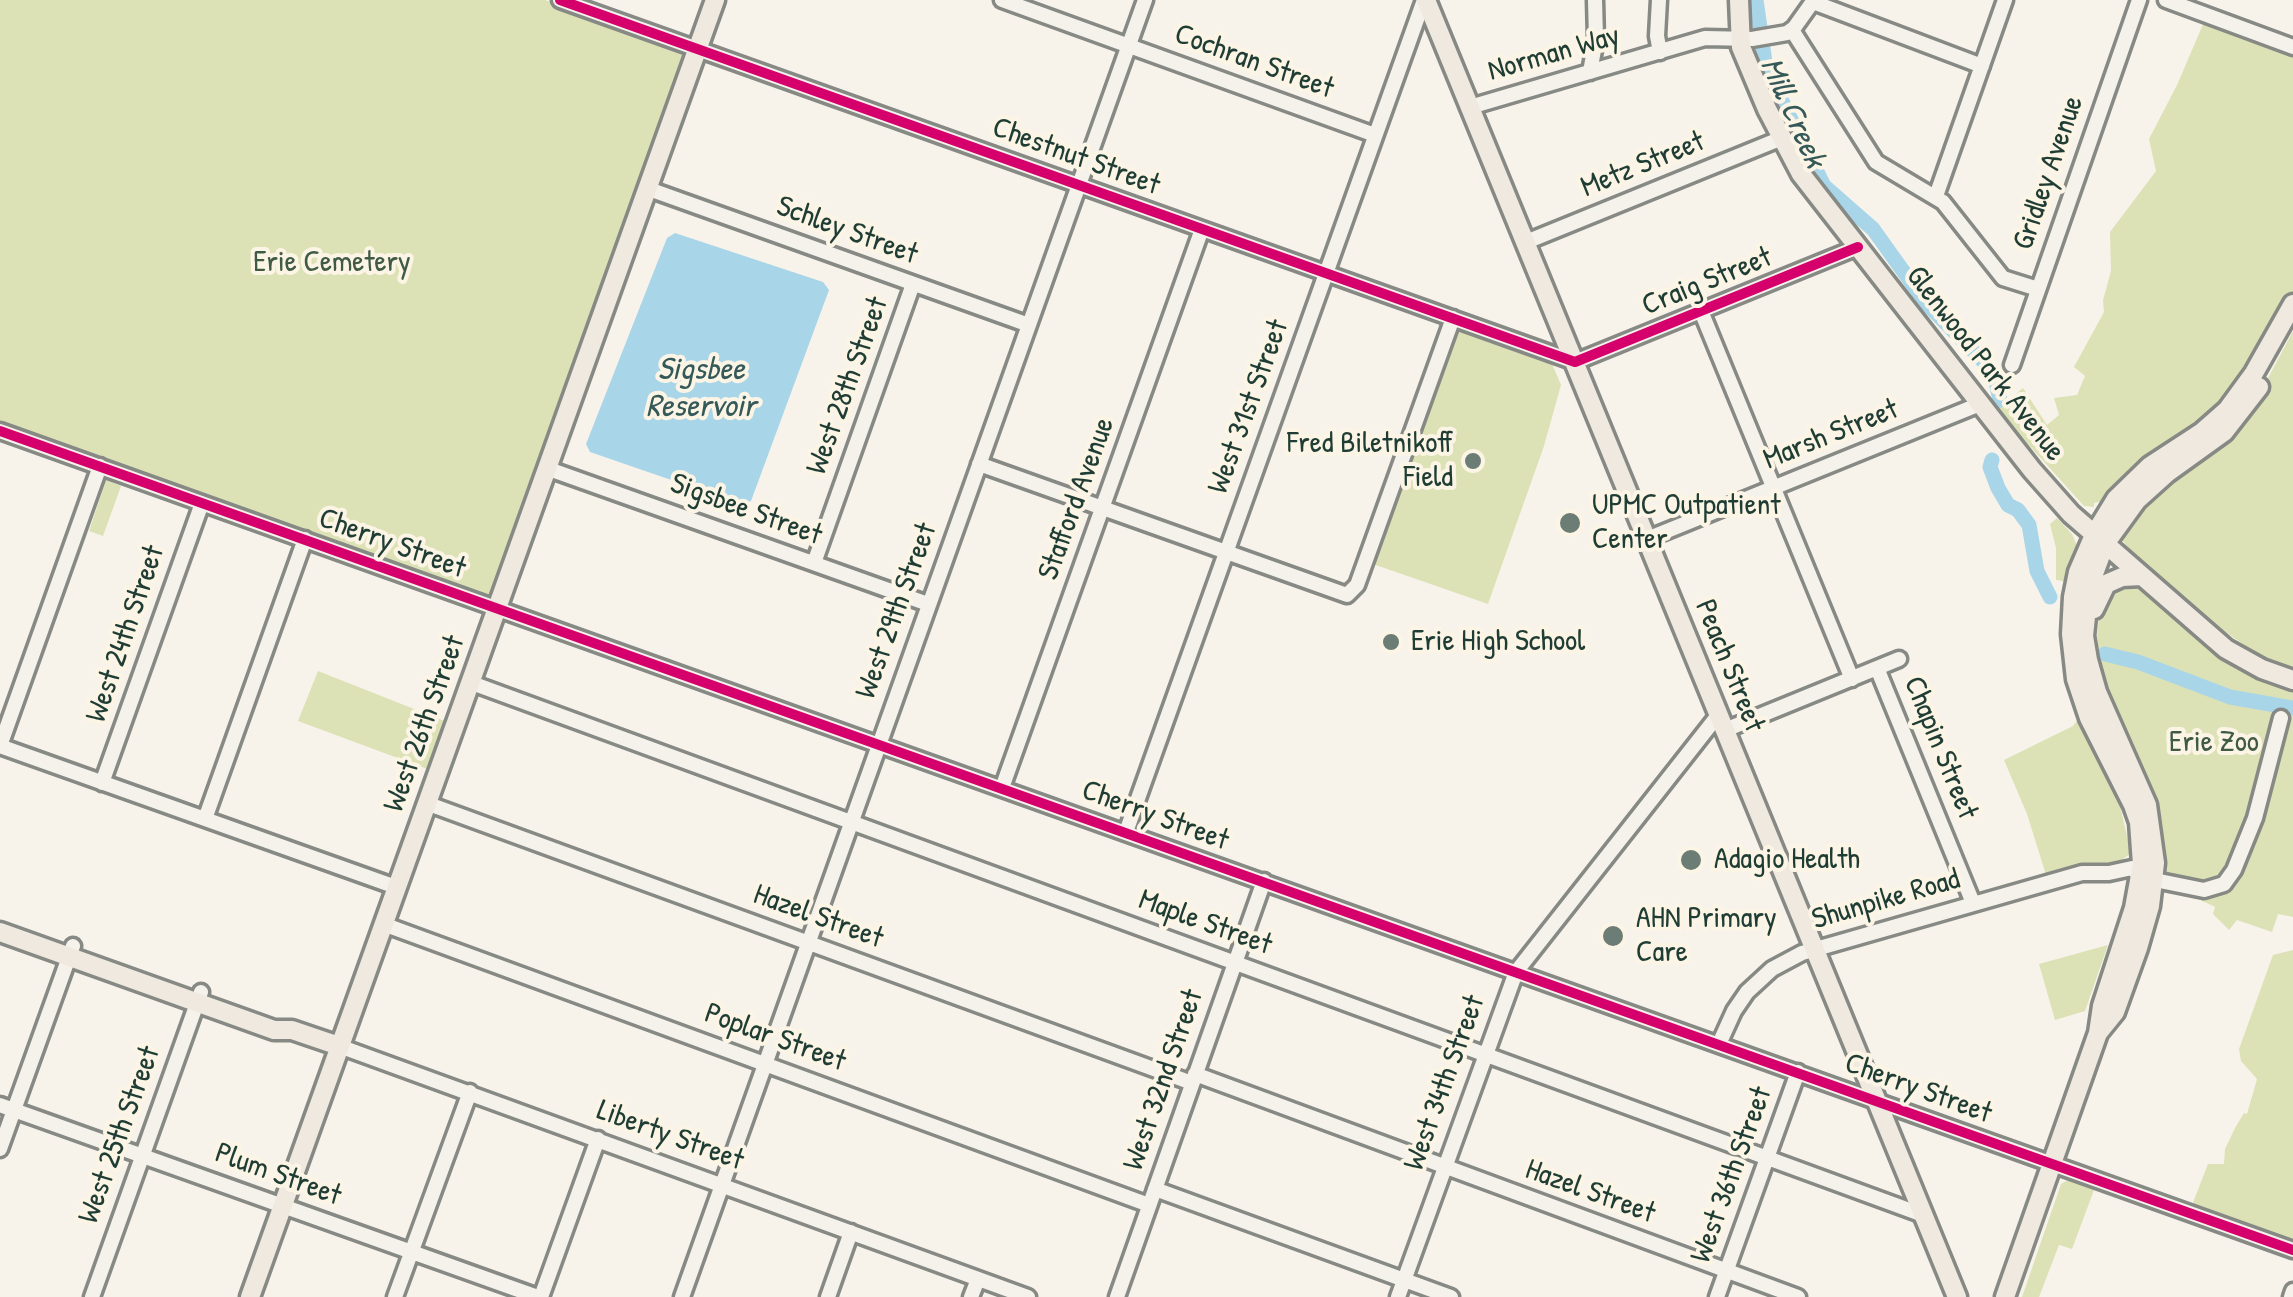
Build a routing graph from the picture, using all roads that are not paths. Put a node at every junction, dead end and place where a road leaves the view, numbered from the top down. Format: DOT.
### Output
graph roads {
  1 [pos="560,0"];
  2 [pos="714,0"];
  3 [pos="1002,0"];
  4 [pos="1145,0"];
  5 [pos="1425,0"];
  6 [pos="1596,0"];
  7 [pos="1659,0"];
  8 [pos="1739,0"];
  9 [pos="2005,0"];
  10 [pos="2139,0"];
  11 [pos="2166,0"];
  12 [pos="2215,0"];
  13 [pos="1814,1"];
  14 [pos="2209,16"];
  15 [pos="1792,30"];
  16 [pos="1746,38"];
  17 [pos="1128,46"];
  18 [pos="2293,47"];
  19 [pos="696,48"];
  20 [pos="1660,52"];
  21 [pos="1982,66"];
  22 [pos="1590,72"];
  23 [pos="1470,108"];
  24 [pos="1375,135"];
  25 [pos="1782,138"];
  26 [pos="1078,185"];
  27 [pos="646,188"];
  28 [pos="1936,196"];
  29 [pos="1202,229"];
  30 [pos="1526,242"];
  31 [pos="1858,247"];
  32 [pos="1326,273"];
  33 [pos="913,284"];
  34 [pos="2038,290"];
  35 [pos="2293,304"];
  36 [pos="1701,311"];
  37 [pos="1452,318"];
  38 [pos="1029,325"];
  39 [pos="2293,325"];
  40 [pos="1574,362"];
  41 [pos="2012,364"];
  42 [pos="1980,404"];
  43 [pos="0,430"];
  44 [pos="978,464"];
  45 [pos="100,466"];
  46 [pos="546,468"];
  47 [pos="1774,488"];
  48 [pos="202,502"];
  49 [pos="1102,510"];
  50 [pos="305,539"];
  51 [pos="1647,540"];
  52 [pos="2100,540"];
  53 [pos="1227,553"];
  54 [pos="814,564"];
  55 [pos="2142,576"];
  56 [pos="2089,586"];
  57 [pos="928,604"];
  58 [pos="496,607"];
  59 [pos="1899,659"];
  60 [pos="1877,668"];
  61 [pos="1852,678"];
  62 [pos="2293,680"];
  63 [pos="469,682"];
  64 [pos="2281,718"];
  65 [pos="1722,722"];
  66 [pos="879,744"];
  67 [pos="0,746"];
  68 [pos="102,783"];
  69 [pos="1002,788"];
  70 [pos="426,803"];
  71 [pos="205,819"];
  72 [pos="851,822"];
  73 [pos="1126,832"];
  74 [pos="2148,853"];
  75 [pos="2147,878"];
  76 [pos="1264,881"];
  77 [pos="396,887"];
  78 [pos="1973,903"];
  79 [pos="0,920"];
  80 [pos="383,924"];
  81 [pos="0,932"];
  82 [pos="808,943"];
  83 [pos="1815,949"];
  84 [pos="71,951"];
  85 [pos="1234,963"];
  86 [pos="1516,972"];
  87 [pos="199,997"];
  88 [pos="1719,1044"];
  89 [pos="339,1046"];
  90 [pos="1485,1054"];
  91 [pos="765,1064"];
  92 [pos="1798,1072"];
  93 [pos="1194,1079"];
  94 [pos="470,1092"];
  95 [pos="1877,1100"];
  96 [pos="7,1107"];
  97 [pos="598,1139"];
  98 [pos="0,1149"];
  99 [pos="142,1156"];
  100 [pos="1768,1158"];
  101 [pos="2052,1163"];
  102 [pos="1444,1167"];
  103 [pos="722,1184"];
  104 [pos="1155,1189"];
  105 [pos="1149,1205"];
  106 [pos="282,1206"];
  107 [pos="1923,1215"];
  108 [pos="851,1232"];
  109 [pos="2293,1250"];
  110 [pos="411,1252"];
  111 [pos="1727,1271"];
  112 [pos="978,1279"];
  113 [pos="1404,1280"];
  114 [pos="92,1297"];
  115 [pos="250,1297"];
  116 [pos="395,1297"];
  117 [pos="540,1297"];
  118 [pos="682,1297"];
  119 [pos="828,1297"];
  120 [pos="971,1297"];
  121 [pos="1028,1297"];
  122 [pos="1117,1297"];
  123 [pos="1398,1297"];
  124 [pos="1451,1297"];
  125 [pos="1717,1297"];
  126 [pos="1798,1297"];
  127 [pos="1957,1297"];
  128 [pos="2004,1297"];
  1 -- 19 [label="street, Chestnut Street"];
  2 -- 19 [label="main road, West 26th Street"];
  3 -- 17 [label="street, Cochran Street"];
  4 -- 17 [label="street, West 29th Street"];
  5 -- 23 [label="main road, Peach Street"];
  5 -- 24 [label="street, West 31st Street"];
  6 -- 22 [label="street"];
  7 -- 20 [label="street"];
  8 -- 16 [label="main road, Glenwood Park Avenue"];
  9 -- 21 [label="street"];
  10 -- 34 [label="street, Gridley Avenue"];
  11 -- 14 [label="street"];
  12 -- 14 [label="street"];
  13 -- 15 [label="street"];
  13 -- 21 [label="street"];
  14 -- 18 [label="street"];
  15 -- 16 [label="street, Norman Way"];
  15 -- 28 [label="street"];
  16 -- 20 [label="street, Norman Way"];
  16 -- 25 [label="main road, Glenwood Park Avenue"];
  17 -- 24 [label="street, Cochran Street"];
  17 -- 26 [label="street, West 29th Street"];
  19 -- 26 [label="street, Chestnut Street"];
  19 -- 27 [label="main road, West 26th Street"];
  20 -- 22 [label="street, Norman Way"];
  21 -- 28 [label="street"];
  22 -- 23 [label="street, Norman Way"];
  23 -- 30 [label="main road, Peach Street"];
  24 -- 32 [label="street, West 31st Street"];
  25 -- 30 [label="street, Metz Street"];
  25 -- 31 [label="main road, Glenwood Park Avenue"];
  26 -- 29 [label="street, Chestnut Street"];
  26 -- 38 [label="street, West 29th Street"];
  27 -- 33 [label="street, Schley Street"];
  27 -- 46 [label="main road, West 26th Street"];
  28 -- 34 [label="street"];
  29 -- 32 [label="street, Chestnut Street"];
  29 -- 49 [label="street, Stafford Avenue"];
  30 -- 40 [label="main road, Peach Street"];
  31 -- 36 [label="street, Craig Street"];
  31 -- 42 [label="main road, Glenwood Park Avenue"];
  32 -- 37 [label="street, Chestnut Street"];
  32 -- 53 [label="street, West 31st Street"];
  33 -- 38 [label="street, Schley Street"];
  33 -- 54 [label="street, West 28th Street"];
  34 -- 41 [label="street, Gridley Avenue"];
  35 -- 52 [label="main road"];
  36 -- 40 [label="street, Craig Street"];
  36 -- 47 [label="street, Chapin Street"];
  37 -- 40 [label="street, Chestnut Street"];
  37 -- 53 [label="street"];
  38 -- 44 [label="street, West 29th Street"];
  39 -- 52 [label="main road"];
  40 -- 51 [label="main road, Peach Street"];
  42 -- 47 [label="street, Marsh Street"];
  42 -- 52 [label="main road, Glenwood Park Avenue"];
  43 -- 45 [label="street, Cherry Street"];
  44 -- 49 [label="street"];
  44 -- 57 [label="street, West 29th Street"];
  45 -- 48 [label="street, Cherry Street"];
  45 -- 67 [label="street"];
  46 -- 54 [label="street, Sigsbee Street"];
  46 -- 58 [label="main road, West 26th Street"];
  47 -- 51 [label="street, Marsh Street"];
  47 -- 61 [label="street, Chapin Street"];
  48 -- 50 [label="street, Cherry Street"];
  48 -- 68 [label="street, West 24th Street"];
  49 -- 53 [label="street"];
  49 -- 69 [label="street, Stafford Avenue"];
  50 -- 58 [label="street, Cherry Street"];
  50 -- 71 [label="street"];
  51 -- 65 [label="main road, Peach Street"];
  52 -- 55 [label="main road, Glenwood Park Avenue"];
  52 -- 56 [label="main road"];
  53 -- 73 [label="street, West 31st Street"];
  54 -- 57 [label="street, Sigsbee Street"];
  55 -- 56 [label="main road"];
  55 -- 62 [label="main road, Glenwood Park Avenue"];
  56 -- 74 [label="main road"];
  56 -- 74 [label="main road"];
  57 -- 66 [label="street, West 29th Street"];
  58 -- 63 [label="main road, West 26th Street"];
  58 -- 66 [label="street, Cherry Street"];
  59 -- 60 [label="street"];
  60 -- 61 [label="street"];
  60 -- 78 [label="street, Chapin Street"];
  61 -- 65 [label="street"];
  63 -- 70 [label="main road, West 26th Street"];
  63 -- 72 [label="street, Maple Street"];
  64 -- 75 [label="street, Shunpike Road"];
  65 -- 83 [label="main road, Peach Street"];
  65 -- 86 [label="street, West 34th Street"];
  66 -- 69 [label="street, Cherry Street"];
  66 -- 72 [label="street, West 29th Street"];
  67 -- 68 [label="street"];
  68 -- 71 [label="street"];
  69 -- 73 [label="street, Cherry Street"];
  70 -- 77 [label="main road, West 26th Street"];
  70 -- 82 [label="street, Hazel Street"];
  71 -- 77 [label="street"];
  72 -- 82 [label="street, West 29th Street"];
  72 -- 85 [label="street, Maple Street"];
  73 -- 76 [label="street, Cherry Street"];
  74 -- 75 [label="main road"];
  75 -- 78 [label="street, Shunpike Road"];
  75 -- 101 [label="main road"];
  76 -- 85 [label="street, West 32nd Street"];
  76 -- 86 [label="street, Cherry Street"];
  77 -- 80 [label="main road, West 26th Street"];
  78 -- 83 [label="street, Shunpike Road"];
  79 -- 84 [label="main road, Liberty Street"];
  80 -- 89 [label="main road, West 26th Street"];
  80 -- 91 [label="street, Poplar Street"];
  81 -- 84 [label="main road, Liberty Street"];
  82 -- 91 [label="street, West 29th Street"];
  82 -- 93 [label="street, Hazel Street"];
  83 -- 88 [label="street, Shunpike Road"];
  83 -- 95 [label="main road, Peach Street"];
  84 -- 87 [label="main road, Liberty Street"];
  84 -- 96 [label="street"];
  85 -- 90 [label="street, Maple Street"];
  85 -- 93 [label="street, West 32nd Street"];
  86 -- 88 [label="street, Cherry Street"];
  86 -- 90 [label="street, West 34th Street"];
  87 -- 89 [label="main road, Liberty Street"];
  87 -- 99 [label="street, West 25th Street"];
  88 -- 92 [label="street, Cherry Street"];
  89 -- 94 [label="street, Liberty Street"];
  89 -- 106 [label="main road, West 26th Street"];
  90 -- 100 [label="street, Maple Street"];
  90 -- 102 [label="street, West 34th Street"];
  91 -- 103 [label="street, West 29th Street"];
  91 -- 105 [label="street, Poplar Street"];
  92 -- 95 [label="street, Cherry Street"];
  92 -- 100 [label="street, West 36th Street"];
  93 -- 102 [label="street, Hazel Street"];
  93 -- 104 [label="street, West 32nd Street"];
  94 -- 97 [label="street, Liberty Street"];
  94 -- 110 [label="street"];
  95 -- 101 [label="street, Cherry Street"];
  95 -- 107 [label="main road, Peach Street"];
  96 -- 98 [label="street"];
  96 -- 99 [label="street, Plum Street"];
  97 -- 103 [label="street, Liberty Street"];
  97 -- 117 [label="street"];
  99 -- 106 [label="street, Plum Street"];
  99 -- 114 [label="street, West 25th Street"];
  100 -- 107 [label="street, Maple Street"];
  100 -- 111 [label="street, West 36th Street"];
  101 -- 109 [label="street, Cherry Street"];
  101 -- 128 [label="main road"];
  102 -- 111 [label="street, Hazel Street"];
  102 -- 113 [label="street, West 34th Street"];
  103 -- 108 [label="street, Liberty Street"];
  103 -- 118 [label="street, West 29th Street"];
  104 -- 105 [label="street, West 32nd Street"];
  104 -- 113 [label="street"];
  105 -- 122 [label="street, West 32nd Street"];
  106 -- 110 [label="street, Plum Street"];
  106 -- 115 [label="main road, West 26th Street"];
  107 -- 127 [label="main road, Peach Street"];
  108 -- 112 [label="street, Liberty Street"];
  108 -- 119 [label="street"];
  110 -- 116 [label="street"];
  110 -- 117 [label="street, Plum Street"];
  111 -- 125 [label="street, West 36th Street"];
  111 -- 126 [label="street, Hazel Street"];
  112 -- 120 [label="street"];
  112 -- 121 [label="street, Liberty Street"];
  113 -- 123 [label="street, West 34th Street"];
  113 -- 124 [label="street"];
}
